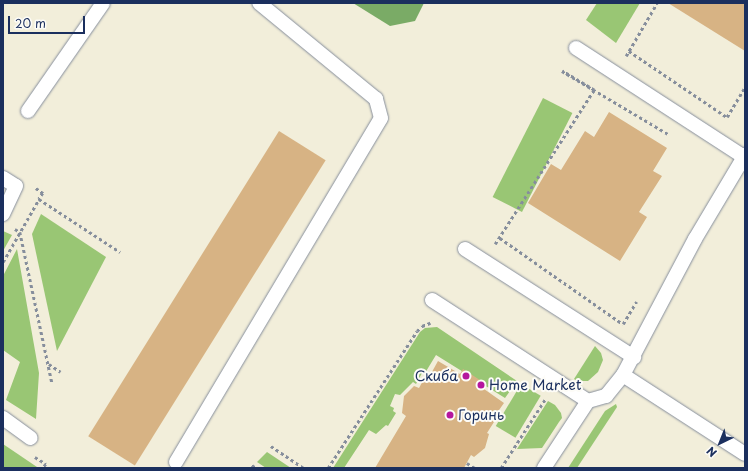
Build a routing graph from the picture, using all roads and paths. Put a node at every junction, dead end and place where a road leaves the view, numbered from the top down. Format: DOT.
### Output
graph roads {
  1 [pos="103,3"];
  2 [pos="259,3"];
  3 [pos="657,3"];
  4 [pos="576,48"];
  5 [pos="745,87"];
  6 [pos="28,111"];
  7 [pos="674,138"];
  8 [pos="744,156"];
  9 [pos="3,178"];
  10 [pos="3,214"];
  11 [pos="20,232"];
  12 [pos="500,238"];
  13 [pos="465,249"];
  14 [pos="120,252"];
  15 [pos="3,262"];
  16 [pos="484,262"];
  17 [pos="639,297"];
  18 [pos="432,300"];
  19 [pos="433,323"];
  20 [pos="634,357"];
  21 [pos="48,364"];
  22 [pos="61,372"];
  23 [pos="624,375"];
  24 [pos="556,381"];
  25 [pos="52,383"];
  26 [pos="588,401"];
  27 [pos="3,418"];
  28 [pos="31,438"];
  29 [pos="270,446"];
  30 [pos="745,454"];
  31 [pos="176,462"];
  32 [pos="467,463"];
  33 [pos="252,465"];
  34 [pos="256,468"];
  35 [pos="304,468"];
  36 [pos="328,468"];
  37 [pos="474,468"];
  38 [pos="501,468"];
  39 [pos="544,468"];
  1 -- 6 [label="lane"];
  2 -- 31 [label="lane"];
  3 -- 5 [label="path"];
  4 -- 8 [label="lane"];
  7 -- 12 [label="path"];
  8 -- 20 [label="lane"];
  9 -- 10 [label="lane"];
  11 -- 14 [label="path"];
  11 -- 15 [label="path"];
  11 -- 21 [label="path"];
  12 -- 16 [label="path"];
  12 -- 17 [label="path"];
  13 -- 16 [label="lane"];
  16 -- 20 [label="lane"];
  18 -- 24 [label="lane"];
  19 -- 36 [label="path"];
  20 -- 23 [label="lane"];
  21 -- 22 [label="path"];
  21 -- 25 [label="path"];
  23 -- 26 [label="lane"];
  23 -- 30 [label="lane"];
  24 -- 26 [label="lane"];
  24 -- 38 [label="path"];
  26 -- 39 [label="lane"];
  27 -- 28 [label="lane"];
  29 -- 35 [label="path"];
  32 -- 37 [label="path"];
  33 -- 34 [label="path"];
}
